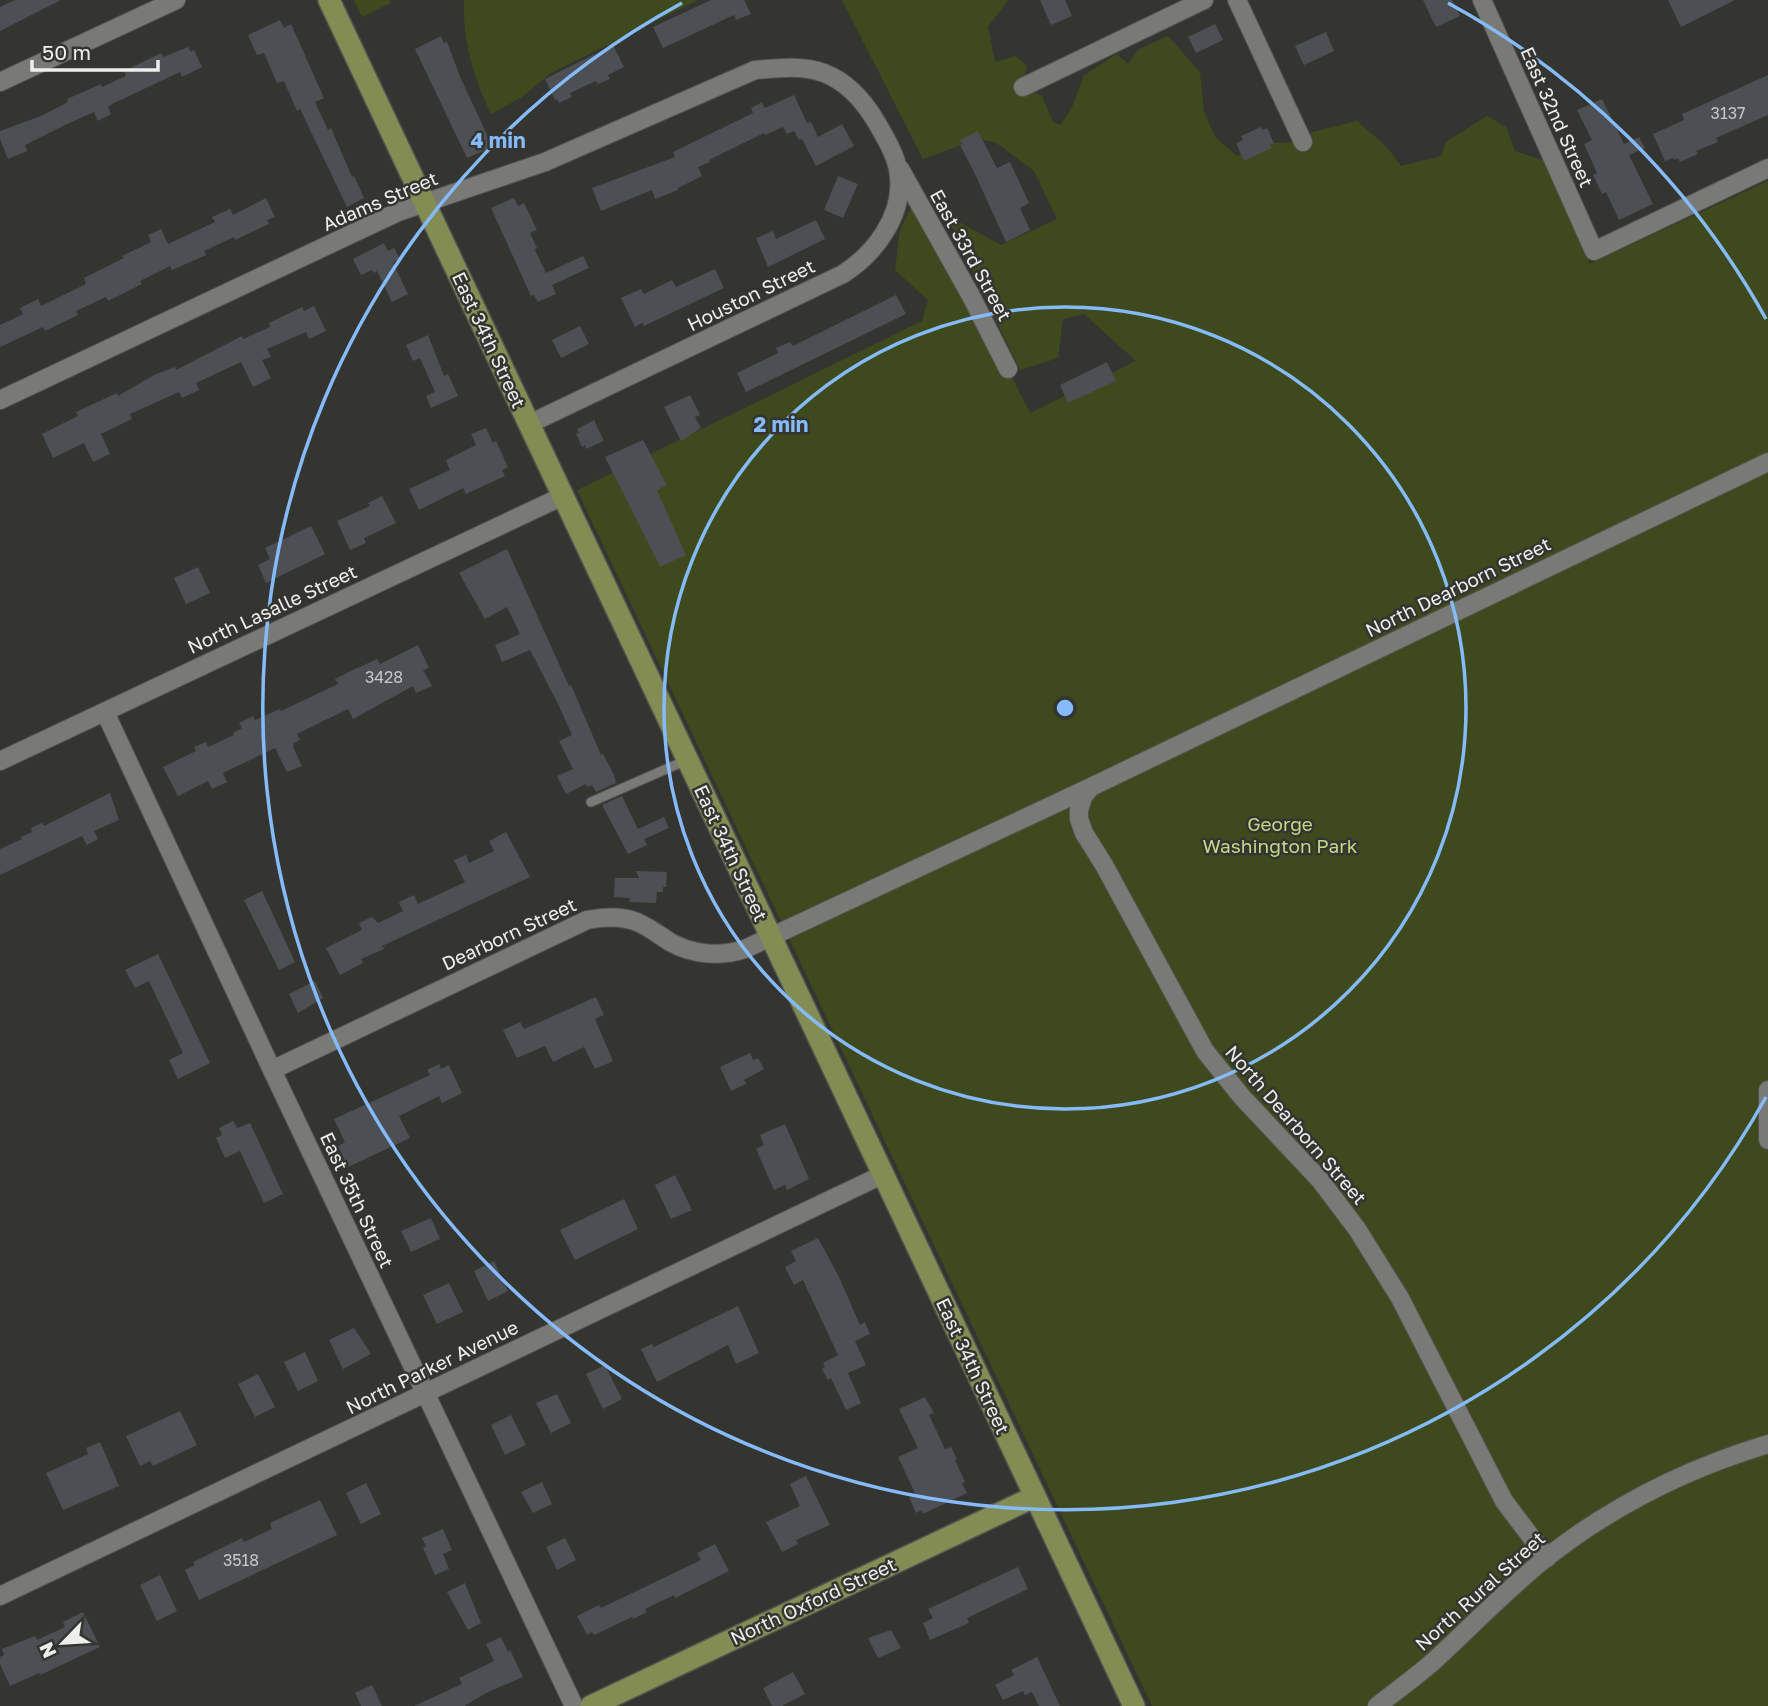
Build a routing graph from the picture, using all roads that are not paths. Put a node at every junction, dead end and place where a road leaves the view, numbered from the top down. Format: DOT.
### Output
graph roads {
  1 [pos="176,0"];
  2 [pos="329,0"];
  3 [pos="1204,0"];
  4 [pos="1237,0"];
  5 [pos="1482,0"];
  6 [pos="0,82"];
  7 [pos="1023,87"];
  8 [pos="883,135"];
  9 [pos="1303,142"];
  10 [pos="896,161"];
  11 [pos="1768,168"];
  12 [pos="424,203"];
  13 [pos="1008,369"];
  14 [pos="0,400"];
  15 [pos="529,424"];
  16 [pos="1768,462"];
  17 [pos="563,496"];
  18 [pos="104,712"];
  19 [pos="687,760"];
  20 [pos="0,761"];
  21 [pos="1091,788"];
  22 [pos="591,802"];
  23 [pos="770,937"];
  24 [pos="272,1070"];
  25 [pos="1768,1090"];
  26 [pos="1768,1140"];
  27 [pos="882,1175"];
  28 [pos="425,1393"];
  29 [pos="1768,1444"];
  30 [pos="1034,1497"];
  31 [pos="1547,1558"];
  32 [pos="0,1596"];
  33 [pos="574,1706"];
  34 [pos="591,1706"];
  35 [pos="1134,1706"];
  36 [pos="1377,1706"];
  1 -- 6 [label="street"];
  2 -- 12 [label="main road, East 34th Street"];
  3 -- 7 [label="street"];
  4 -- 9 [label="street"];
  5 -- 11 [label="street, East 32nd Street"];
  8 -- 10 [label="street, Houston Street"];
  8 -- 12 [label="street, Adams Street"];
  10 -- 13 [label="street, East 33rd Street"];
  10 -- 15 [label="street, Houston Street"];
  12 -- 14 [label="street, Adams Street"];
  12 -- 15 [label="main road, East 34th Street"];
  15 -- 17 [label="main road, East 34th Street"];
  16 -- 21 [label="street, North Dearborn Street"];
  17 -- 18 [label="street, North Lasalle Street"];
  17 -- 19 [label="main road, East 34th Street"];
  18 -- 20 [label="street, North Lasalle Street"];
  18 -- 24 [label="street, East 35th Street"];
  19 -- 22 [label="lane"];
  19 -- 23 [label="main road, East 34th Street"];
  21 -- 23 [label="street, North Dearborn Street"];
  21 -- 31 [label="street, North Dearborn Street"];
  23 -- 24 [label="street, Dearborn Street"];
  23 -- 27 [label="main road, East 34th Street"];
  24 -- 28 [label="street, East 35th Street"];
  25 -- 26 [label="street"];
  27 -- 28 [label="street, North Parker Avenue"];
  27 -- 30 [label="main road, East 34th Street"];
  28 -- 32 [label="street, North Parker Avenue"];
  28 -- 33 [label="street, East 35th Street"];
  29 -- 31 [label="street, North Rural Street"];
  30 -- 34 [label="main road, North Oxford Street"];
  30 -- 35 [label="main road, East 34th Street"];
  31 -- 36 [label="street, North Rural Street"];
}
